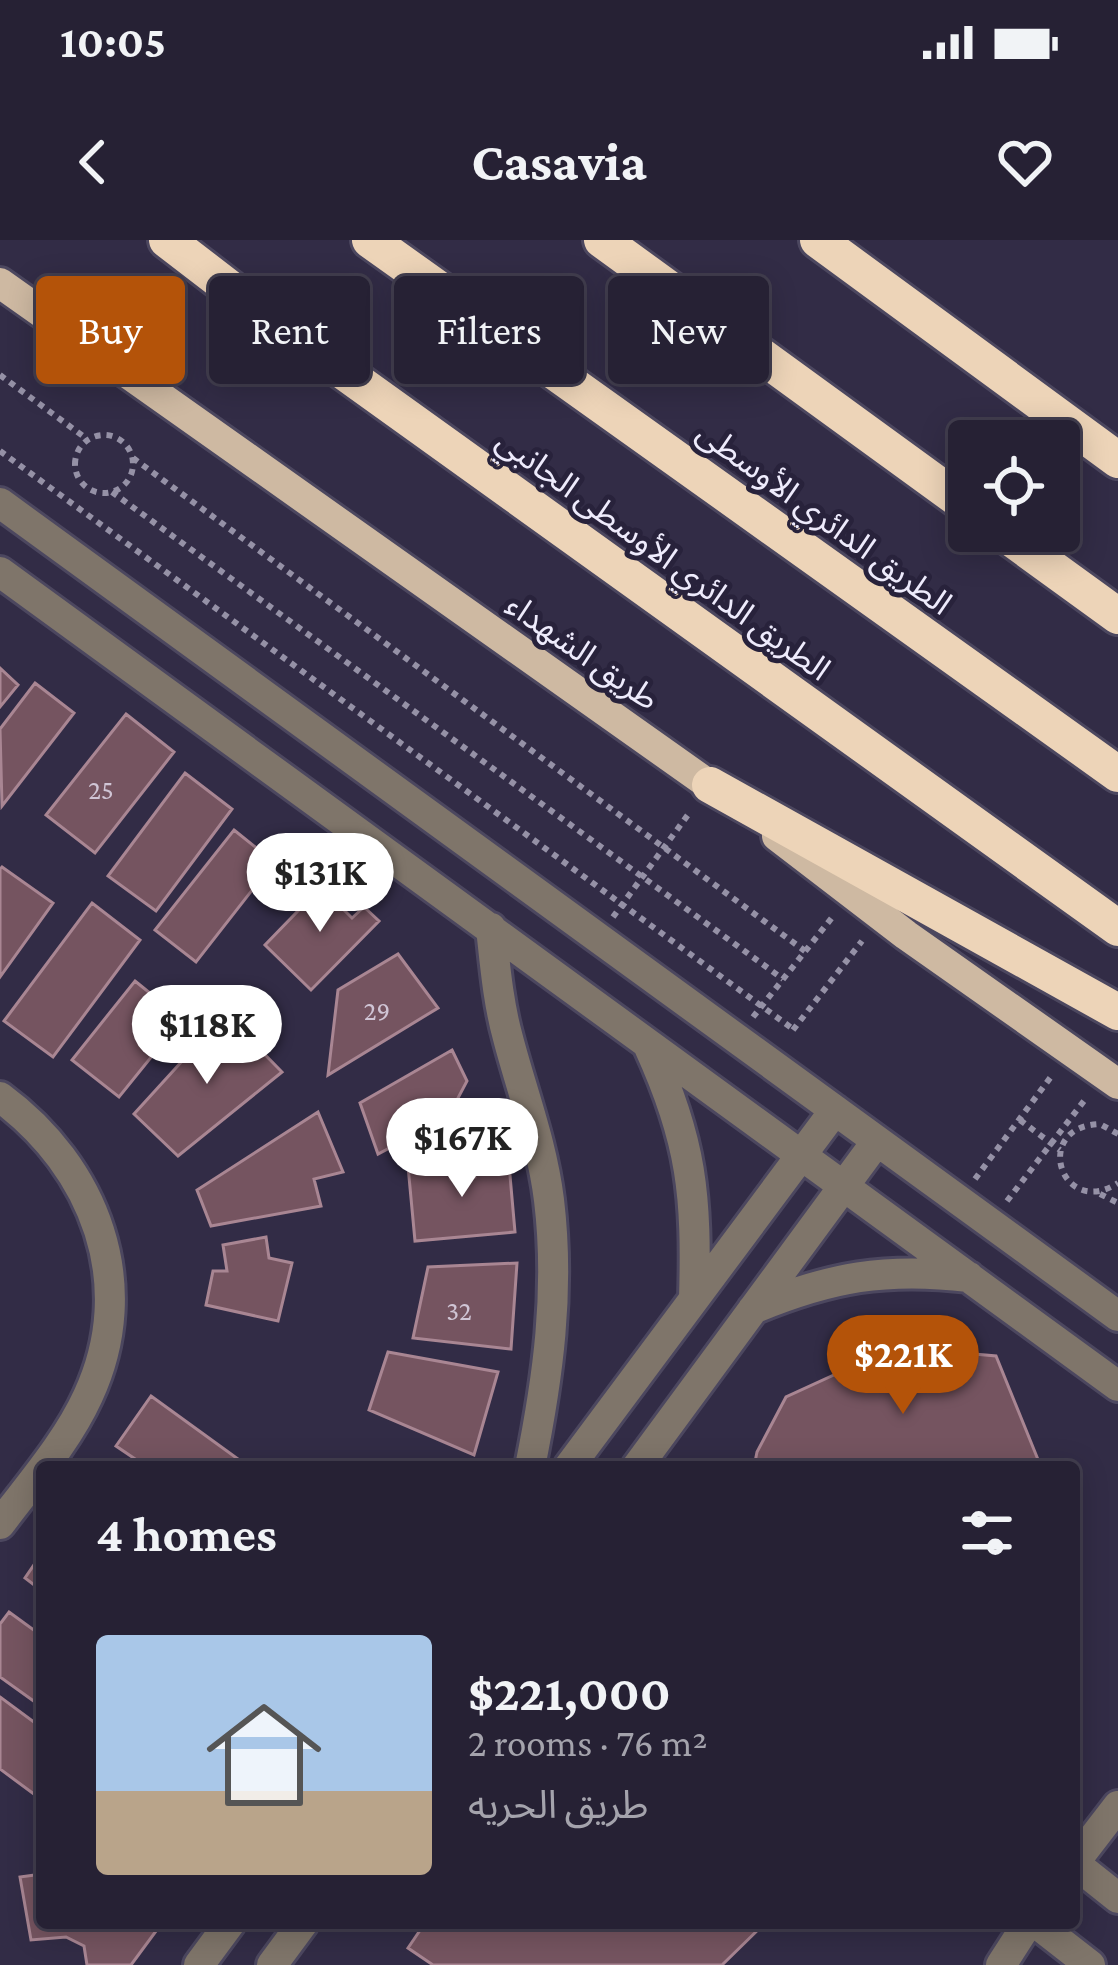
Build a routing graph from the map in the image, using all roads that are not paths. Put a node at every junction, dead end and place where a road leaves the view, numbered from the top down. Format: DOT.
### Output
graph roads {
  1 [pos="167,240"];
  2 [pos="370,240"];
  3 [pos="602,240"];
  4 [pos="818,240"];
  5 [pos="0,284"];
  6 [pos="1118,460"];
  7 [pos="948,492"];
  8 [pos="0,503"];
  9 [pos="1030,552"];
  10 [pos="0,572"];
  11 [pos="1118,616"];
  12 [pos="1118,774"];
  13 [pos="710,785"];
  14 [pos="491,928"];
  15 [pos="1118,928"];
  16 [pos="1118,1012"];
  17 [pos="647,1041"];
  18 [pos="1111,1080"];
  19 [pos="0,1097"];
  20 [pos="835,1110"];
  21 [pos="878,1141"];
  22 [pos="801,1153"];
  23 [pos="845,1185"];
  24 [pos="972,1277"];
  25 [pos="694,1299"];
  26 [pos="753,1309"];
  27 [pos="1118,1316"];
  28 [pos="1118,1386"];
  29 [pos="44,1461"];
  30 [pos="531,1461"];
  31 [pos="573,1461"];
  32 [pos="642,1461"];
  33 [pos="36,1472"];
  34 [pos="0,1525"];
  35 [pos="1118,1806"];
  36 [pos="1080,1855"];
  37 [pos="1080,1868"];
  38 [pos="1118,1898"];
  39 [pos="226,1929"];
  40 [pos="1028,1929"];
  41 [pos="1040,1929"];
  42 [pos="199,1965"];
  43 [pos="1001,1965"];
  44 [pos="1090,1965"];
  1 -- 15 [label="highway, الطريق الدائري الأوسطى الجانبي"];
  2 -- 12 [label="highway, الطريق الدائري الأوسطى"];
  3 -- 7 [label="highway"];
  4 -- 6 [label="highway"];
  5 -- 13 [label="main road, طريق الشهداء"];
  8 -- 20 [label="street"];
  9 -- 11 [label="highway"];
  10 -- 14 [label="street"];
  13 -- 16 [label="highway"];
  13 -- 18 [label="main road, طريق الشهداء"];
  14 -- 17 [label="street"];
  14 -- 30 [label="street"];
  17 -- 22 [label="street"];
  17 -- 25 [label="street"];
  19 -- 29 [label="street"];
  20 -- 21 [label="street"];
  20 -- 22 [label="street"];
  21 -- 23 [label="street"];
  21 -- 27 [label="street"];
  22 -- 23 [label="street"];
  22 -- 25 [label="street"];
  23 -- 24 [label="street"];
  23 -- 26 [label="street"];
  24 -- 26 [label="street"];
  24 -- 28 [label="street"];
  25 -- 31 [label="street"];
  26 -- 32 [label="street"];
  33 -- 34 [label="street"];
  35 -- 36 [label="street"];
  37 -- 38 [label="street"];
  39 -- 42 [label="street"];
  40 -- 43 [label="street"];
  41 -- 44 [label="street"];
}
